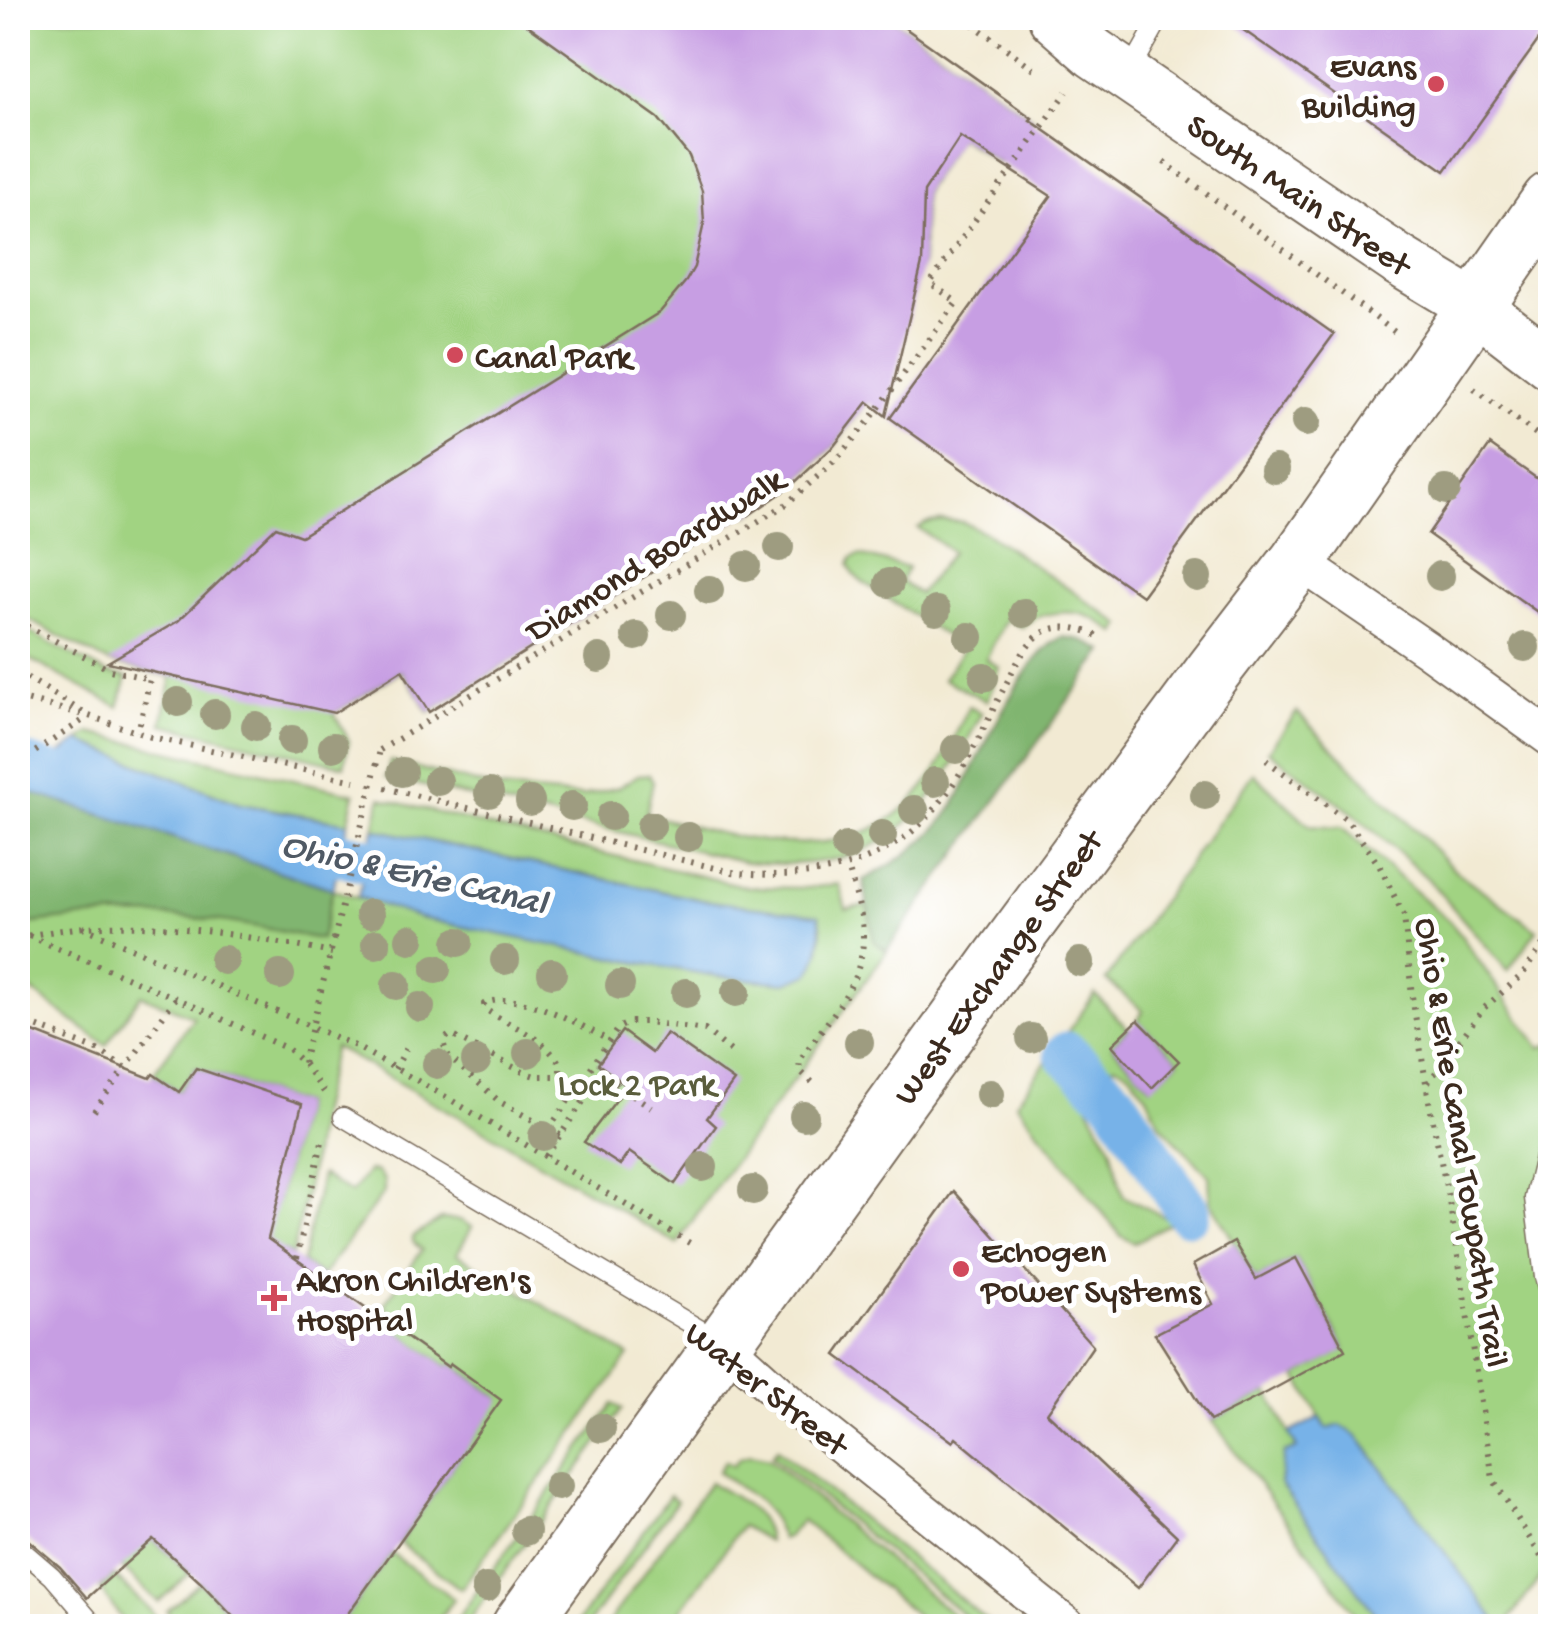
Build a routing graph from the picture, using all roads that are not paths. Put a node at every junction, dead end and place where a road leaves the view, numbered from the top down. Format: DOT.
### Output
graph roads {
  1 [pos="1054,18"];
  2 [pos="1160,18"];
  3 [pos="1128,76"];
  4 [pos="1550,200"];
  5 [pos="1476,308"];
  6 [pos="1550,364"];
  7 [pos="1298,561"];
  8 [pos="1550,738"];
  9 [pos="344,1117"];
  10 [pos="1550,1133"];
  11 [pos="1550,1297"];
  12 [pos="723,1343"];
  13 [pos="18,1547"];
  14 [pos="94,1626"];
  15 [pos="520,1626"];
  16 [pos="1068,1626"];
  1 -- 3 [label="main road, South Main Street"];
  2 -- 3 [label="lane"];
  3 -- 5 [label="main road, South Main Street"];
  4 -- 5 [label="main road, West Exchange Street"];
  5 -- 6 [label="main road, South Main Street"];
  5 -- 7 [label="main road, West Exchange Street"];
  7 -- 8 [label="street"];
  7 -- 12 [label="main road, West Exchange Street"];
  9 -- 12 [label="lane, Water Street"];
  10 -- 11 [label="lane"];
  12 -- 15 [label="main road, West Exchange Street"];
  12 -- 16 [label="street, Water Street"];
  13 -- 14 [label="lane"];
}
